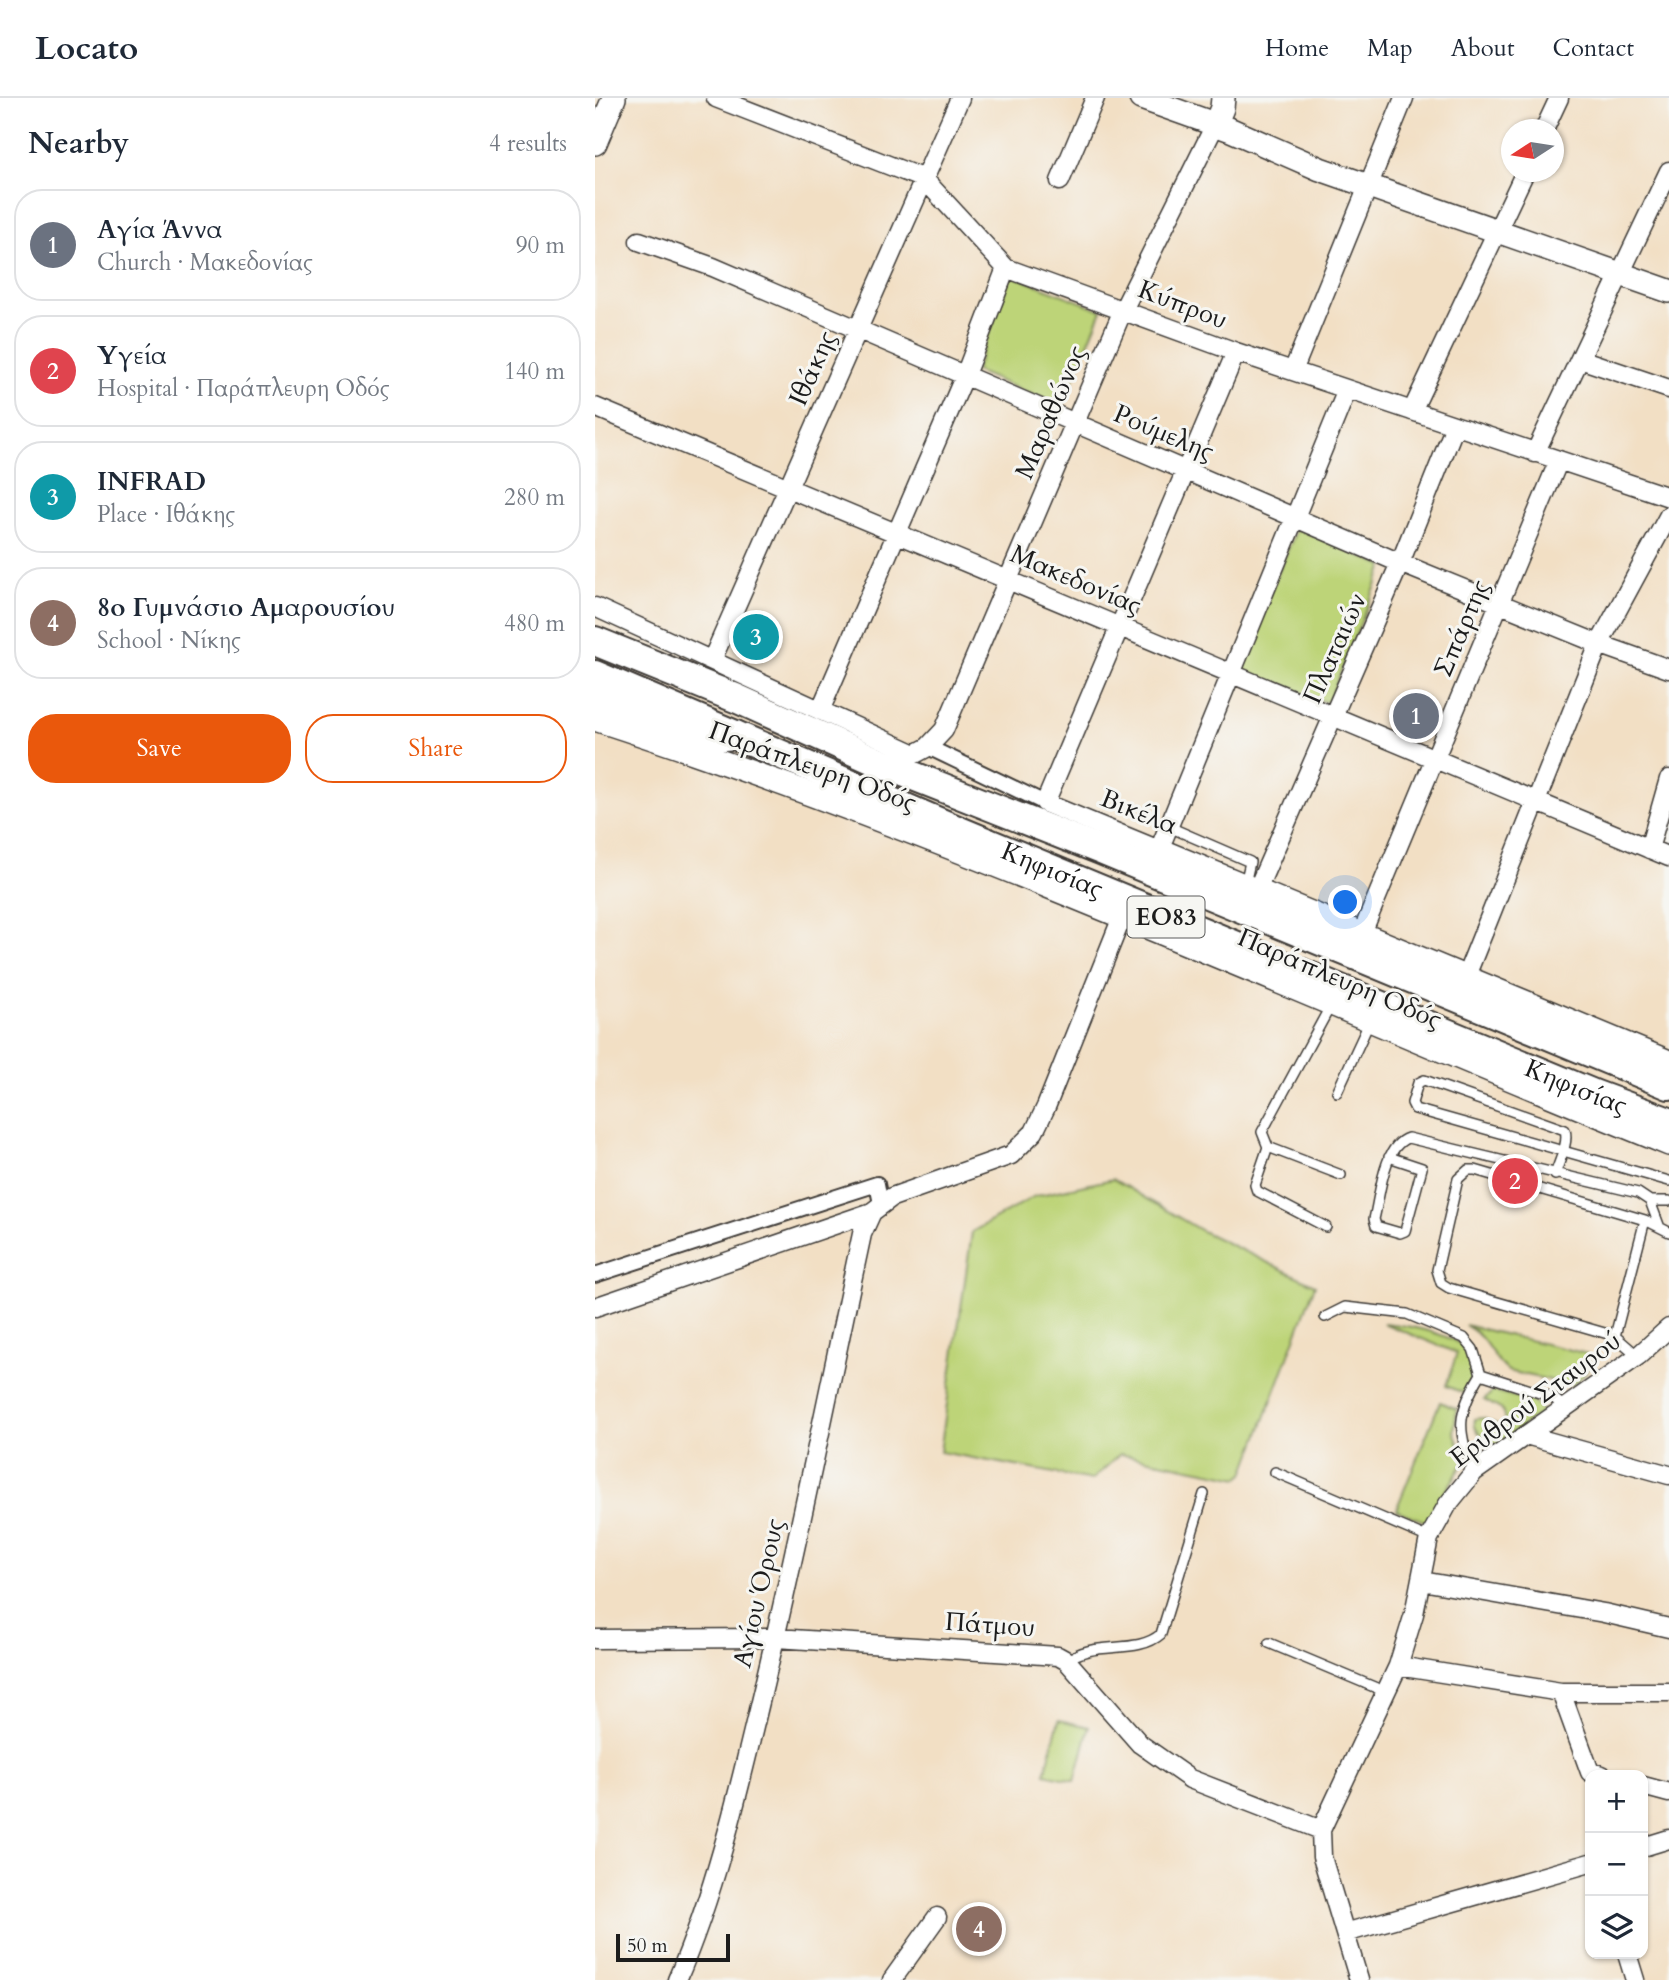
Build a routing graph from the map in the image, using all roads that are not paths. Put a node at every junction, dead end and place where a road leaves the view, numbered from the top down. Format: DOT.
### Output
graph roads {
  1 [pos="614,98"];
  2 [pos="716,98"];
  3 [pos="960,98"];
  4 [pos="1095,98"];
  5 [pos="1141,98"];
  6 [pos="1223,98"];
  7 [pos="1404,98"];
  8 [pos="1559,98"];
  9 [pos="1549,119"];
  10 [pos="1215,125"];
  11 [pos="595,142"];
  12 [pos="1668,173"];
  13 [pos="924,179"];
  14 [pos="1060,181"];
  15 [pos="1520,182"];
  16 [pos="1369,185"];
  17 [pos="1497,231"];
  18 [pos="639,240"];
  19 [pos="1006,268"];
  20 [pos="1621,275"];
  21 [pos="1669,291"];
  22 [pos="1123,310"];
  23 [pos="857,331"];
  24 [pos="1236,352"];
  25 [pos="1580,359"];
  26 [pos="1293,372"];
  27 [pos="965,375"];
  28 [pos="1669,388"];
  29 [pos="1347,390"];
  30 [pos="595,407"];
  31 [pos="1412,411"];
  32 [pos="1076,423"];
  33 [pos="1455,426"];
  34 [pos="1535,453"];
  35 [pos="1559,460"];
  36 [pos="1187,471"];
  37 [pos="788,487"];
  38 [pos="1669,497"];
  39 [pos="1669,515"];
  40 [pos="1296,517"];
  41 [pos="898,533"];
  42 [pos="1400,563"];
  43 [pos="1010,580"];
  44 [pos="1499,605"];
  45 [pos="595,607"];
  46 [pos="1119,626"];
  47 [pos="595,641"];
  48 [pos="1599,644"];
  49 [pos="712,660"];
  50 [pos="1669,669"];
  51 [pos="1232,673"];
  52 [pos="595,675"];
  53 [pos="595,702"];
  54 [pos="820,711"];
  55 [pos="1333,715"];
  56 [pos="595,719"];
  57 [pos="737,735"];
  58 [pos="922,751"];
  59 [pos="1435,758"];
  60 [pos="878,762"];
  61 [pos="1669,779"];
  62 [pos="1537,800"];
  63 [pos="1045,803"];
  64 [pos="962,832"];
  65 [pos="1197,839"];
  66 [pos="1169,845"];
  67 [pos="1649,849"];
  68 [pos="1101,850"];
  69 [pos="1669,858"];
  70 [pos="990,865"];
  71 [pos="1259,890"];
  72 [pos="1122,916"];
  73 [pos="1297,930"];
  74 [pos="1362,933"];
  75 [pos="1475,980"];
  76 [pos="1333,1002"];
  77 [pos="1502,1015"];
  78 [pos="1370,1019"];
  79 [pos="1439,1041"];
  80 [pos="1669,1062"];
  81 [pos="1669,1084"];
  82 [pos="1337,1091"];
  83 [pos="1669,1122"];
  84 [pos="1669,1144"];
  85 [pos="1268,1147"];
  86 [pos="1562,1150"];
  87 [pos="1389,1157"];
  88 [pos="1341,1175"];
  89 [pos="1555,1175"];
  90 [pos="1669,1181"];
  91 [pos="1669,1201"];
  92 [pos="1650,1202"];
  93 [pos="876,1208"];
  94 [pos="1645,1220"];
  95 [pos="1659,1225"];
  96 [pos="1327,1227"];
  97 [pos="1669,1232"];
  98 [pos="595,1275"];
  99 [pos="595,1307"];
  100 [pos="1325,1317"];
  101 [pos="1669,1328"];
  102 [pos="1615,1336"];
  103 [pos="1638,1356"];
  104 [pos="1481,1374"];
  105 [pos="1566,1408"];
  106 [pos="1527,1435"];
  107 [pos="1275,1472"];
  108 [pos="1474,1472"];
  109 [pos="1669,1475"];
  110 [pos="1204,1494"];
  111 [pos="1429,1538"];
  112 [pos="1422,1581"];
  113 [pos="1669,1628"];
  114 [pos="776,1638"];
  115 [pos="595,1639"];
  116 [pos="1269,1643"];
  117 [pos="1067,1661"];
  118 [pos="1398,1666"];
  119 [pos="1386,1692"];
  120 [pos="1561,1692"];
  121 [pos="1669,1692"];
  122 [pos="1589,1770"];
  123 [pos="1648,1787"];
  124 [pos="1669,1793"];
  125 [pos="1321,1830"];
  126 [pos="1669,1839"];
  127 [pos="1648,1845"];
  128 [pos="1585,1864"];
  129 [pos="937,1917"];
  130 [pos="1345,1933"];
  131 [pos="1629,1959"];
  132 [pos="677,1980"];
  133 [pos="892,1980"];
  134 [pos="1359,1980"];
  135 [pos="1635,1980"];
  1 -- 11 [label="street"];
  2 -- 13 [label="street, Κύπρου"];
  3 -- 13 [label="street, Ιθάκης"];
  4 -- 14 [label="street"];
  5 -- 10 [label="street"];
  6 -- 10 [label="street, Μαραθώνος"];
  7 -- 16 [label="street"];
  8 -- 9 [label="street"];
  10 -- 16 [label="street"];
  10 -- 22 [label="street, Μαραθώνος"];
  12 -- 20 [label="street"];
  13 -- 19 [label="street, Κύπρου"];
  13 -- 23 [label="street, Ιθάκης"];
  15 -- 17 [label="street"];
  16 -- 17 [label="street"];
  16 -- 26 [label="street"];
  17 -- 20 [label="street"];
  17 -- 31 [label="street"];
  18 -- 23 [label="street, Ρούμελης"];
  19 -- 22 [label="street, Κύπρου"];
  19 -- 27 [label="street"];
  20 -- 21 [label="street"];
  20 -- 25 [label="street"];
  22 -- 24 [label="street, Κύπρου"];
  22 -- 32 [label="street, Μαραθώνος"];
  23 -- 27 [label="street, Ρούμελης"];
  23 -- 37 [label="street, Ιθάκης"];
  24 -- 26 [label="street, Κύπρου"];
  24 -- 36 [label="street"];
  25 -- 28 [label="street"];
  25 -- 34 [label="street"];
  26 -- 29 [label="street, Κύπρου"];
  27 -- 32 [label="street, Ρούμελης"];
  27 -- 41 [label="street"];
  29 -- 31 [label="street, Κύπρου"];
  29 -- 40 [label="street"];
  30 -- 37 [label="street, Μακεδονίας"];
  31 -- 33 [label="street, Κύπρου"];
  32 -- 36 [label="street, Ρούμελης"];
  32 -- 43 [label="street, Μαραθώνος"];
  33 -- 34 [label="street, Κύπρου"];
  33 -- 42 [label="street, Πλαταιών"];
  34 -- 35 [label="street, Κύπρου"];
  35 -- 38 [label="street, Κύπρου"];
  35 -- 44 [label="street, Σπάρτης"];
  36 -- 40 [label="street, Ρούμελης"];
  36 -- 46 [label="street"];
  37 -- 41 [label="street, Μακεδονίας"];
  37 -- 49 [label="street, Ιθάκης"];
  39 -- 48 [label="street"];
  40 -- 42 [label="street, Ρούμελης"];
  40 -- 51 [label="street"];
  41 -- 43 [label="street, Μακεδονίας"];
  41 -- 54 [label="street"];
  42 -- 44 [label="street, Ρούμελης"];
  42 -- 55 [label="street, Πλαταιών"];
  43 -- 46 [label="street, Μακεδονίας"];
  43 -- 58 [label="street, Μαραθώνος"];
  44 -- 48 [label="street, Ρούμελης"];
  44 -- 59 [label="street, Σπάρτης"];
  45 -- 49 [label="street, Βικέλα"];
  46 -- 51 [label="street, Μακεδονίας"];
  46 -- 63 [label="street"];
  47 -- 60 [label="main road, Κηφισίας / ΕΟ83"];
  48 -- 50 [label="street, Ρούμελης"];
  48 -- 62 [label="street"];
  49 -- 54 [label="street, Βικέλα"];
  51 -- 55 [label="street, Μακεδονίας"];
  51 -- 66 [label="street"];
  52 -- 57 [label="main road, Κηφισίας / ΕΟ83"];
  53 -- 57 [label="main road"];
  54 -- 58 [label="street, Βικέλα"];
  55 -- 59 [label="street, Μακεδονίας"];
  55 -- 71 [label="street, Πλαταιών"];
  56 -- 70 [label="street, Παράπλευρη Οδός"];
  57 -- 64 [label="main road, Κηφισίας / ΕΟ83"];
  58 -- 60 [label="main road"];
  58 -- 63 [label="street, Βικέλα"];
  59 -- 62 [label="street, Μακεδονίας"];
  59 -- 74 [label="street, Σπάρτης"];
  60 -- 68 [label="main road, Κηφισίας / ΕΟ83"];
  61 -- 67 [label="street"];
  62 -- 67 [label="street, Μακεδονίας"];
  62 -- 75 [label="street"];
  63 -- 66 [label="street, Βικέλα"];
  64 -- 70 [label="main road"];
  64 -- 79 [label="main road, Κηφισίας / ΕΟ83"];
  65 -- 66 [label="lane"];
  65 -- 66 [label="lane"];
  65 -- 71 [label="lane"];
  66 -- 68 [label="main road"];
  66 -- 71 [label="street, Βικέλα"];
  67 -- 69 [label="street, Μακεδονίας"];
  68 -- 73 [label="main road, Κηφισίας / ΕΟ83"];
  70 -- 72 [label="street, Παράπλευρη Οδός"];
  71 -- 73 [label="main road"];
  71 -- 74 [label="street, Βικέλα"];
  72 -- 76 [label="street, Παράπλευρη Οδός"];
  72 -- 93 [label="street"];
  73 -- 77 [label="main road, Κηφισίας / ΕΟ83"];
  74 -- 75 [label="street, Βικέλα"];
  75 -- 77 [label="main road"];
  75 -- 80 [label="street, Βικέλα"];
  76 -- 78 [label="street, Παράπλευρη Οδός"];
  76 -- 85 [label="lane"];
  77 -- 81 [label="main road, Κηφισίας / ΕΟ83"];
  78 -- 79 [label="street, Παράπλευρη Οδός"];
  78 -- 82 [label="lane"];
  79 -- 83 [label="main road, Κηφισίας / ΕΟ83"];
  79 -- 84 [label="street, Παράπλευρη Οδός"];
  85 -- 88 [label="lane"];
  85 -- 96 [label="lane"];
  86 -- 86 [label="lane"];
  86 -- 89 [label="lane"];
  86 -- 90 [label="lane"];
  87 -- 87 [label="lane"];
  87 -- 89 [label="lane"];
  89 -- 92 [label="lane"];
  91 -- 92 [label="lane"];
  92 -- 95 [label="lane"];
  93 -- 98 [label="street"];
  93 -- 99 [label="street"];
  93 -- 114 [label="street, Αγίου Όρους"];
  94 -- 95 [label="lane"];
  94 -- 102 [label="lane"];
  94 -- 102 [label="lane"];
  95 -- 97 [label="lane"];
  100 -- 104 [label="lane"];
  101 -- 103 [label="street, Ερυθρού Σταυρού"];
  102 -- 103 [label="lane"];
  103 -- 105 [label="street, Ερυθρού Σταυρού"];
  104 -- 105 [label="lane"];
  104 -- 108 [label="lane"];
  105 -- 106 [label="street, Ερυθρού Σταυρού"];
  106 -- 108 [label="street, Ερυθρού Σταυρού"];
  106 -- 109 [label="street"];
  107 -- 111 [label="lane"];
  108 -- 111 [label="street, Ερυθρού Σταυρού"];
  110 -- 117 [label="lane"];
  111 -- 112 [label="street, Ερυθρού Σταυρού"];
  112 -- 113 [label="street"];
  112 -- 118 [label="street, Ερυθρού Σταυρού"];
  114 -- 115 [label="street, Πάτμου"];
  114 -- 117 [label="street, Πάτμου"];
  114 -- 132 [label="street, Αγίου Όρους"];
  116 -- 119 [label="lane"];
  117 -- 125 [label="street, Πάτμου"];
  118 -- 119 [label="street, Ερυθρού Σταυρού"];
  118 -- 120 [label="street"];
  119 -- 125 [label="street, Ερυθρού Σταυρού"];
  120 -- 121 [label="street"];
  120 -- 122 [label="street"];
  123 -- 124 [label="street"];
  125 -- 130 [label="street"];
  126 -- 127 [label="street"];
  128 -- 130 [label="street"];
  129 -- 133 [label="street"];
  130 -- 134 [label="street"];
  131 -- 135 [label="street"];
}
